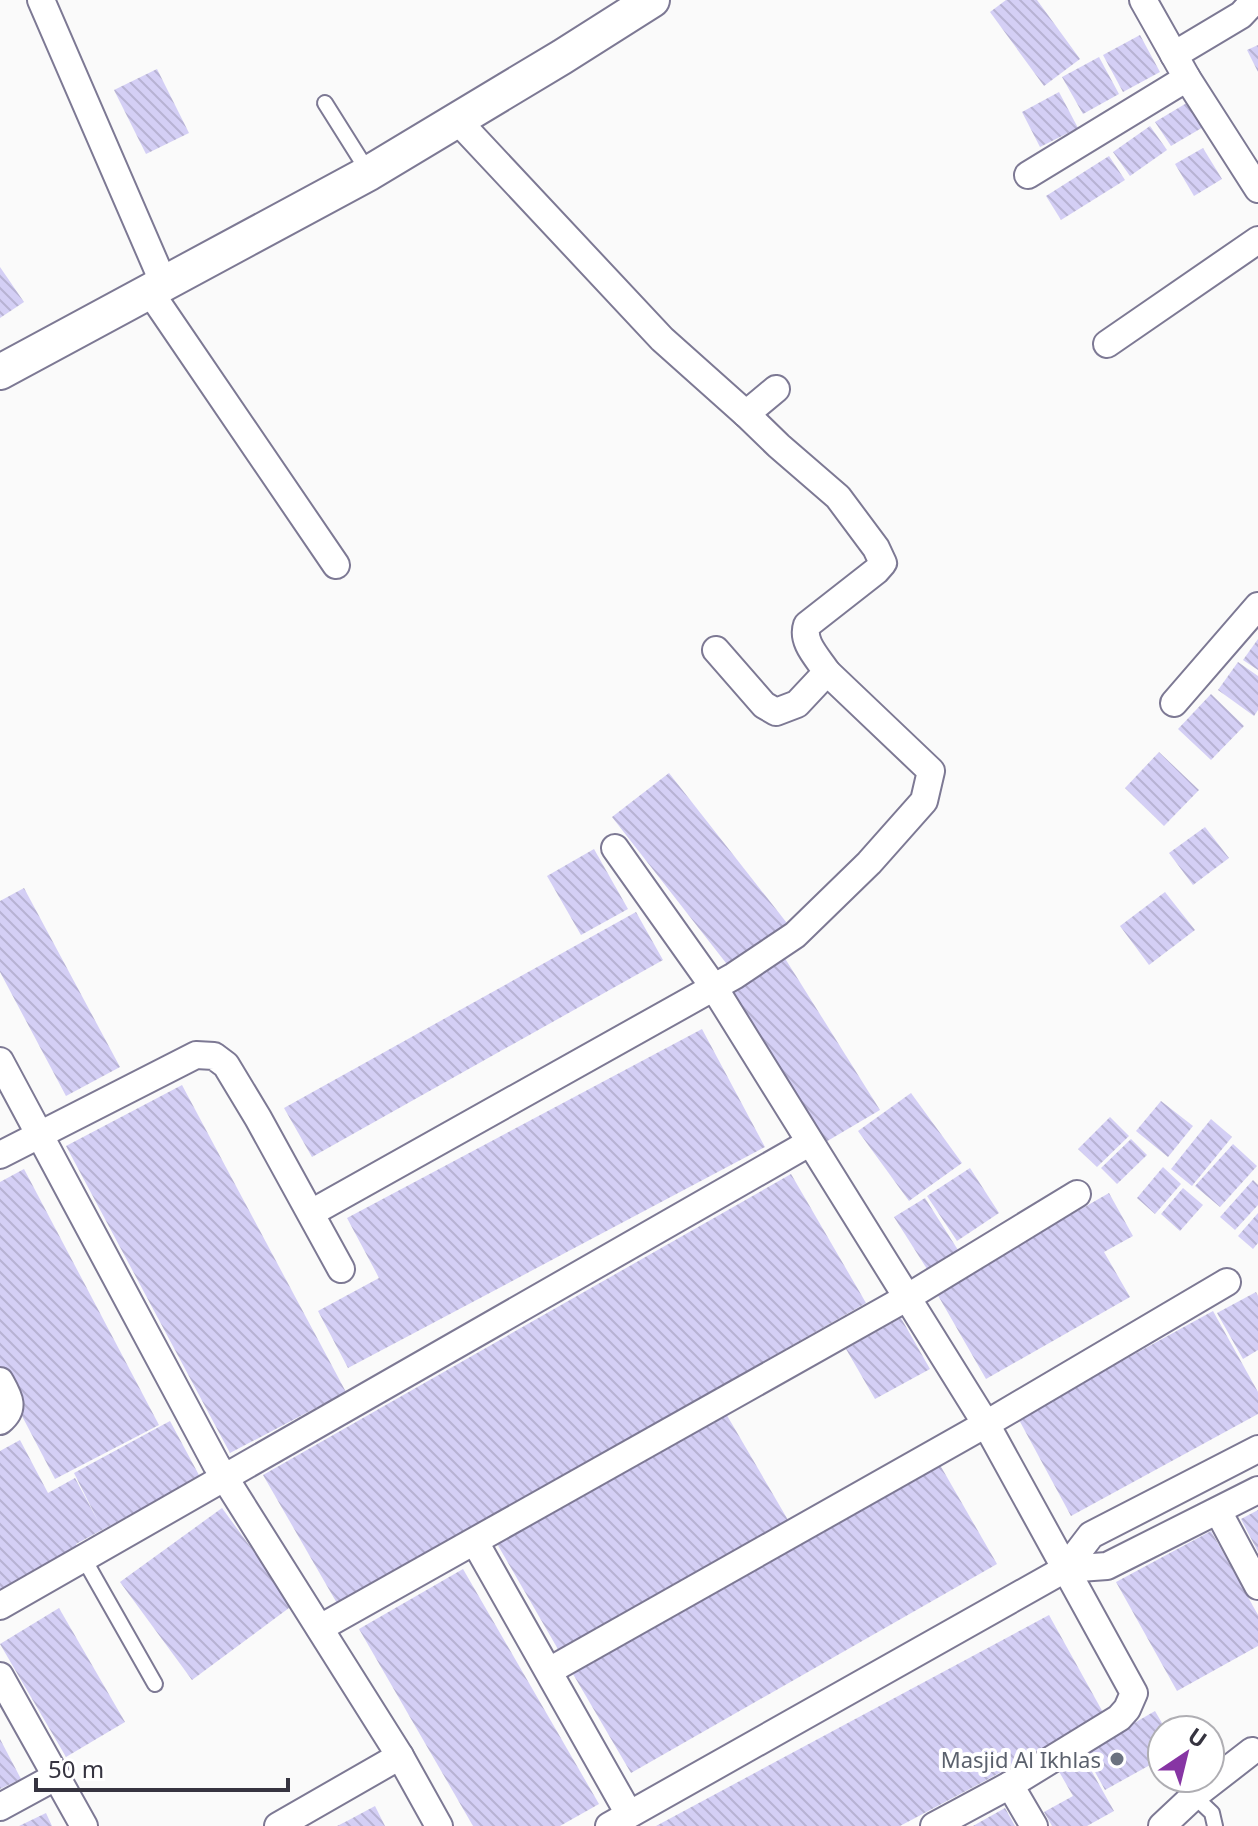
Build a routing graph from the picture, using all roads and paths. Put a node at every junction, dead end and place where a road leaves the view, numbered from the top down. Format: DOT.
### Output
graph roads {
  1 [pos="41,0"];
  2 [pos="652,0"];
  3 [pos="1143,0"];
  4 [pos="1255,0"];
  5 [pos="1174,55"];
  6 [pos="1187,78"];
  7 [pos="325,103"];
  8 [pos="457,120"];
  9 [pos="369,173"];
  10 [pos="1028,175"];
  11 [pos="1258,189"];
  12 [pos="1258,240"];
  13 [pos="157,288"];
  14 [pos="1107,344"];
  15 [pos="0,372"];
  16 [pos="776,389"];
  17 [pos="746,414"];
  18 [pos="336,565"];
  19 [pos="1258,606"];
  20 [pos="716,650"];
  21 [pos="827,672"];
  22 [pos="1174,703"];
  23 [pos="615,848"];
  24 [pos="713,986"];
  25 [pos="0,1061"];
  26 [pos="40,1135"];
  27 [pos="809,1143"];
  28 [pos="0,1155"];
  29 [pos="1077,1194"];
  30 [pos="311,1213"];
  31 [pos="341,1269"];
  32 [pos="1227,1282"];
  33 [pos="908,1297"];
  34 [pos="0,1381"];
  35 [pos="0,1421"];
  36 [pos="986,1424"];
  37 [pos="1258,1449"];
  38 [pos="226,1479"];
  39 [pos="1258,1490"];
  40 [pos="1218,1511"];
  41 [pos="475,1542"];
  42 [pos="84,1559"];
  43 [pos="1065,1569"];
  44 [pos="1258,1586"];
  45 [pos="0,1606"];
  46 [pos="320,1628"];
  47 [pos="549,1671"];
  48 [pos="0,1676"];
  49 [pos="155,1684"];
  50 [pos="1252,1751"];
  51 [pos="400,1756"];
  52 [pos="57,1776"];
  53 [pos="1010,1785"];
  54 [pos="1194,1796"];
  55 [pos="0,1807"];
  56 [pos="619,1820"];
  57 [pos="84,1826"];
  58 [pos="278,1826"];
  59 [pos="439,1826"];
  60 [pos="934,1826"];
  61 [pos="1034,1826"];
  62 [pos="1162,1826"];
  63 [pos="1215,1826"];
  1 -- 13 [label="street"];
  2 -- 8 [label="street"];
  3 -- 5 [label="street"];
  4 -- 5 [label="street"];
  5 -- 6 [label="street"];
  6 -- 10 [label="street"];
  6 -- 11 [label="street"];
  7 -- 9 [label="lane"];
  8 -- 9 [label="street"];
  8 -- 17 [label="street"];
  9 -- 13 [label="street"];
  12 -- 14 [label="street"];
  13 -- 15 [label="street"];
  13 -- 18 [label="street"];
  16 -- 17 [label="street"];
  17 -- 21 [label="street"];
  19 -- 22 [label="street"];
  20 -- 21 [label="street"];
  21 -- 24 [label="street"];
  23 -- 24 [label="street"];
  24 -- 27 [label="street"];
  24 -- 30 [label="street"];
  25 -- 26 [label="street"];
  26 -- 28 [label="street"];
  26 -- 30 [label="street"];
  26 -- 38 [label="street"];
  27 -- 33 [label="street"];
  27 -- 38 [label="street"];
  29 -- 33 [label="street"];
  30 -- 31 [label="street"];
  32 -- 36 [label="street"];
  33 -- 36 [label="street"];
  33 -- 41 [label="street"];
  34 -- 35 [label="street"];
  36 -- 43 [label="street"];
  36 -- 47 [label="street"];
  37 -- 43 [label="street"];
  38 -- 42 [label="street"];
  38 -- 46 [label="street"];
  39 -- 40 [label="street"];
  40 -- 43 [label="street"];
  40 -- 44 [label="street"];
  41 -- 46 [label="street"];
  41 -- 47 [label="street"];
  42 -- 45 [label="street"];
  42 -- 49 [label="lane"];
  43 -- 53 [label="street"];
  43 -- 56 [label="street"];
  46 -- 51 [label="street"];
  47 -- 56 [label="street"];
  48 -- 52 [label="street"];
  50 -- 54 [label="street"];
  51 -- 58 [label="street"];
  51 -- 59 [label="street"];
  52 -- 55 [label="street"];
  52 -- 57 [label="street"];
  53 -- 60 [label="street"];
  53 -- 61 [label="street"];
  54 -- 62 [label="street"];
  54 -- 63 [label="lane"];
}
